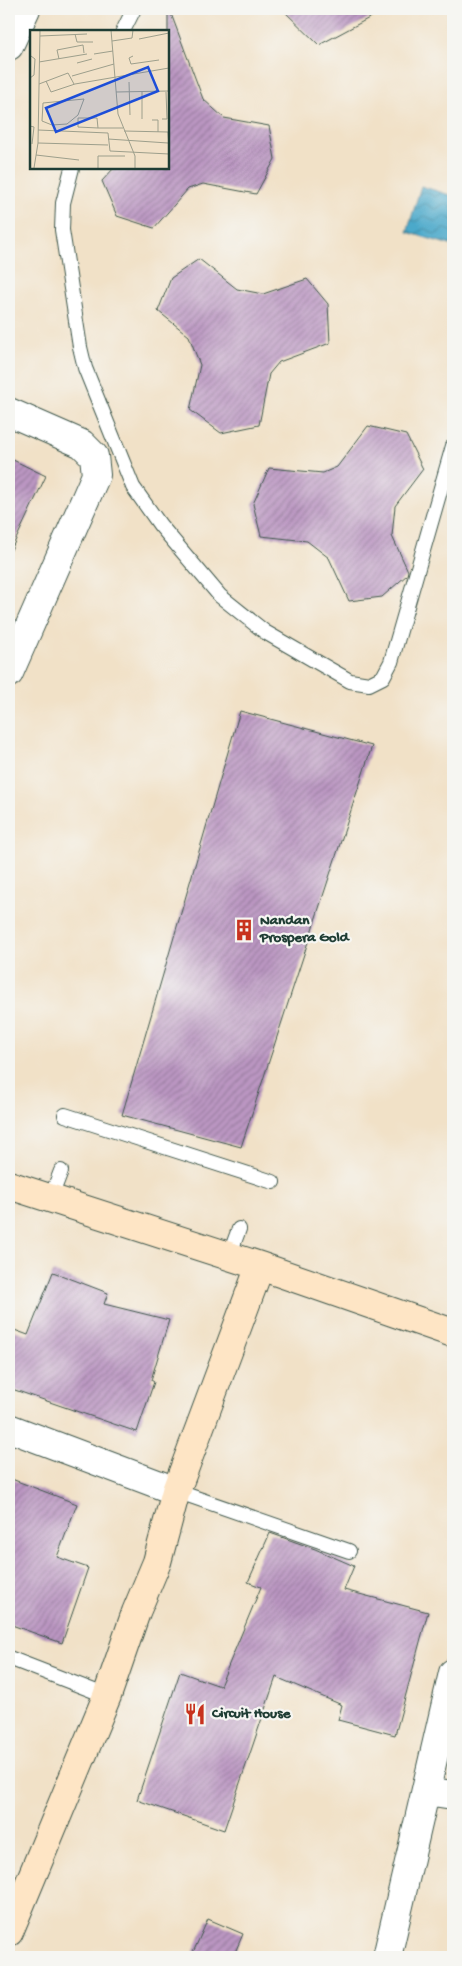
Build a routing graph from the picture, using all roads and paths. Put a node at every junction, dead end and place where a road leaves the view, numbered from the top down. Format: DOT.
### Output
graph roads {
  1 [pos="26,9"];
  2 [pos="134,9"];
  3 [pos="124,30"];
  4 [pos="9,46"];
  5 [pos="72,169"];
  6 [pos="9,412"];
  7 [pos="453,446"];
  8 [pos="9,673"];
  9 [pos="65,1116"];
  10 [pos="60,1170"];
  11 [pos="273,1182"];
  12 [pos="9,1185"];
  13 [pos="52,1197"];
  14 [pos="239,1229"];
  15 [pos="229,1256"];
  16 [pos="260,1266"];
  17 [pos="453,1333"];
  18 [pos="9,1428"];
  19 [pos="176,1491"];
  20 [pos="349,1551"];
  21 [pos="9,1658"];
  22 [pos="453,1674"];
  23 [pos="107,1696"];
  24 [pos="426,1790"];
  25 [pos="453,1795"];
  26 [pos="9,1932"];
  27 [pos="387,1957"];
  1 -- 4 [label="street"];
  2 -- 3 [label="lane"];
  5 -- 7 [label="lane"];
  6 -- 8 [label="street"];
  9 -- 11 [label="lane"];
  10 -- 13 [label="lane"];
  12 -- 13 [label="street"];
  13 -- 15 [label="street"];
  14 -- 15 [label="lane"];
  15 -- 16 [label="street"];
  16 -- 17 [label="street"];
  16 -- 19 [label="street"];
  18 -- 19 [label="street"];
  19 -- 20 [label="lane"];
  19 -- 23 [label="street"];
  21 -- 23 [label="lane"];
  22 -- 24 [label="street"];
  23 -- 26 [label="street"];
  24 -- 25 [label="street"];
  24 -- 27 [label="street"];
}
